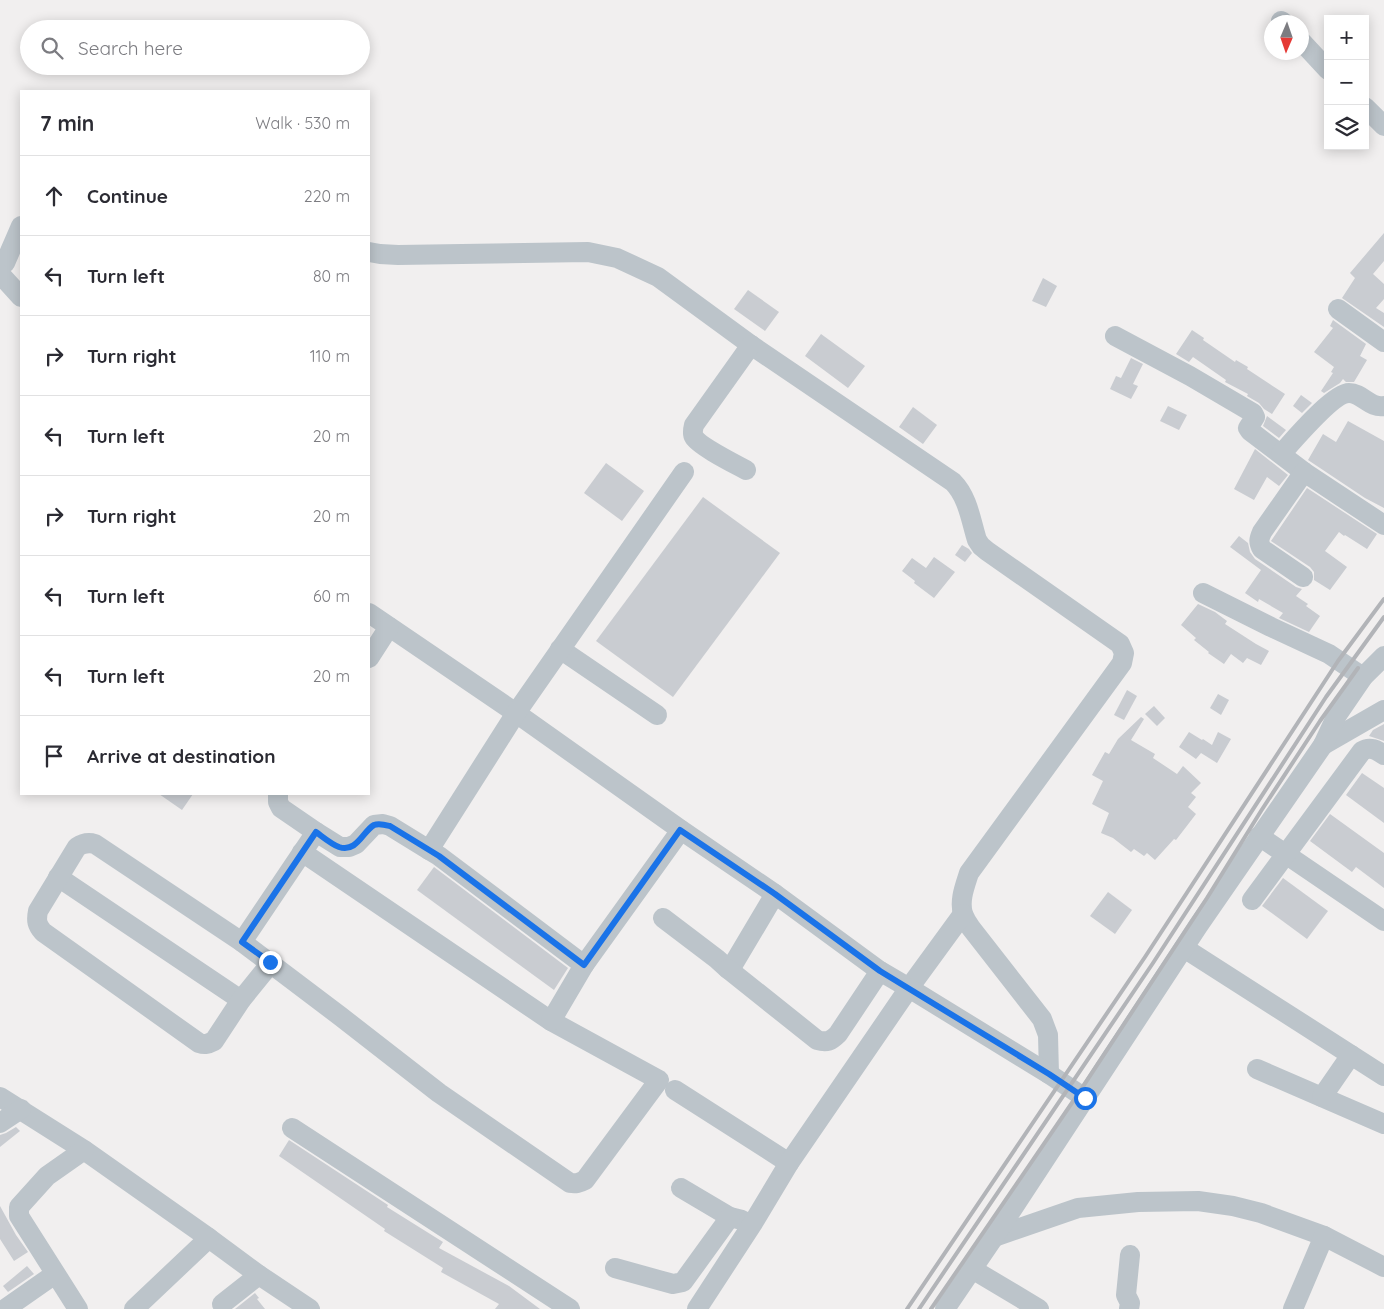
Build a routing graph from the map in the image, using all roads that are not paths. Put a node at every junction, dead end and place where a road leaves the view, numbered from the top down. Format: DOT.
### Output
graph roads {
  1 [pos="1309,50"];
  2 [pos="1324,66"];
  3 [pos="1369,111"];
  4 [pos="1384,126"];
  5 [pos="20,228"];
  6 [pos="370,252"];
  7 [pos="2,268"];
  8 [pos="20,295"];
  9 [pos="1338,309"];
  10 [pos="1115,336"];
  11 [pos="1384,342"];
  12 [pos="752,345"];
  13 [pos="1384,406"];
  14 [pos="1281,454"];
  15 [pos="746,470"];
  16 [pos="684,472"];
  17 [pos="1304,472"];
  18 [pos="1384,525"];
  19 [pos="1302,577"];
  20 [pos="1203,593"];
  21 [pos="370,614"];
  22 [pos="390,627"];
  23 [pos="560,649"];
  24 [pos="1384,656"];
  25 [pos="370,657"];
  26 [pos="1363,677"];
  27 [pos="1384,710"];
  28 [pos="516,713"];
  29 [pos="657,715"];
  30 [pos="1324,745"];
  31 [pos="1384,755"];
  32 [pos="278,795"];
  33 [pos="680,830"];
  34 [pos="316,832"];
  35 [pos="1259,836"];
  36 [pos="428,850"];
  37 [pos="302,852"];
  38 [pos="1286,854"];
  39 [pos="58,877"];
  40 [pos="775,894"];
  41 [pos="1252,900"];
  42 [pos="963,914"];
  43 [pos="664,918"];
  44 [pos="1384,921"];
  45 [pos="242,942"];
  46 [pos="1184,948"];
  47 [pos="270,962"];
  48 [pos="584,965"];
  49 [pos="728,969"];
  50 [pos="880,971"];
  51 [pos="909,988"];
  52 [pos="241,1000"];
  53 [pos="551,1021"];
  54 [pos="1351,1056"];
  55 [pos="1257,1069"];
  56 [pos="1049,1074"];
  57 [pos="1384,1076"];
  58 [pos="675,1090"];
  59 [pos="0,1097"];
  60 [pos="1322,1097"];
  61 [pos="1085,1098"];
  62 [pos="20,1109"];
  63 [pos="0,1123"];
  64 [pos="1384,1124"];
  65 [pos="292,1128"];
  66 [pos="84,1150"];
  67 [pos="789,1162"];
  68 [pos="680,1188"];
  69 [pos="730,1217"];
  70 [pos="753,1223"];
  71 [pos="1324,1236"];
  72 [pos="994,1237"];
  73 [pos="209,1238"];
  74 [pos="1130,1256"];
  75 [pos="1384,1267"];
  76 [pos="615,1268"];
  77 [pos="972,1269"];
  78 [pos="54,1274"];
  79 [pos="259,1275"];
  80 [pos="222,1304"];
  81 [pos="949,1308"];
  82 [pos="5,1309"];
  83 [pos="78,1309"];
  84 [pos="134,1309"];
  85 [pos="310,1309"];
  86 [pos="570,1309"];
  87 [pos="697,1309"];
  88 [pos="1038,1309"];
  89 [pos="1129,1309"];
  90 [pos="1293,1309"];
  1 -- 2 [label="street"];
  3 -- 4 [label="street"];
  5 -- 7 [label="street"];
  6 -- 12 [label="street"];
  7 -- 8 [label="street"];
  9 -- 11 [label="street"];
  10 -- 14 [label="street"];
  12 -- 15 [label="street"];
  12 -- 42 [label="street"];
  13 -- 14 [label="street"];
  14 -- 17 [label="street"];
  16 -- 23 [label="street"];
  17 -- 18 [label="street"];
  17 -- 19 [label="street"];
  20 -- 26 [label="street"];
  21 -- 22 [label="street"];
  22 -- 25 [label="street"];
  22 -- 28 [label="street"];
  23 -- 28 [label="street"];
  23 -- 29 [label="street"];
  24 -- 26 [label="street"];
  26 -- 30 [label="street"];
  27 -- 30 [label="street"];
  28 -- 33 [label="street"];
  28 -- 36 [label="street"];
  30 -- 35 [label="street"];
  31 -- 38 [label="street"];
  32 -- 34 [label="street"];
  33 -- 40 [label="street"];
  33 -- 48 [label="street"];
  34 -- 36 [label="street"];
  34 -- 37 [label="street"];
  35 -- 38 [label="street"];
  35 -- 46 [label="street"];
  36 -- 48 [label="street"];
  37 -- 45 [label="street"];
  37 -- 53 [label="street"];
  38 -- 41 [label="street"];
  38 -- 44 [label="street"];
  39 -- 45 [label="street"];
  39 -- 52 [label="street"];
  39 -- 52 [label="street"];
  40 -- 49 [label="street"];
  40 -- 50 [label="street"];
  42 -- 51 [label="street"];
  42 -- 56 [label="street"];
  43 -- 49 [label="street"];
  45 -- 47 [label="street"];
  46 -- 54 [label="street"];
  46 -- 61 [label="street"];
  47 -- 52 [label="street"];
  47 -- 53 [label="street"];
  48 -- 53 [label="street"];
  49 -- 50 [label="street"];
  50 -- 51 [label="street"];
  51 -- 56 [label="street"];
  51 -- 67 [label="street"];
  54 -- 57 [label="street"];
  54 -- 60 [label="street"];
  55 -- 60 [label="street"];
  56 -- 61 [label="street"];
  58 -- 67 [label="street"];
  59 -- 62 [label="street"];
  60 -- 64 [label="street"];
  61 -- 72 [label="street"];
  62 -- 63 [label="street"];
  62 -- 66 [label="street"];
  65 -- 86 [label="street"];
  66 -- 73 [label="street"];
  66 -- 78 [label="street"];
  67 -- 70 [label="street"];
  68 -- 69 [label="street"];
  69 -- 70 [label="street"];
  69 -- 76 [label="street"];
  70 -- 87 [label="street"];
  71 -- 72 [label="street"];
  71 -- 75 [label="street"];
  71 -- 90 [label="street"];
  72 -- 77 [label="street"];
  73 -- 79 [label="street"];
  73 -- 84 [label="street"];
  74 -- 89 [label="street"];
  77 -- 81 [label="street"];
  77 -- 88 [label="street"];
  78 -- 82 [label="street"];
  78 -- 83 [label="street"];
  79 -- 80 [label="street"];
  79 -- 85 [label="street"];
}
